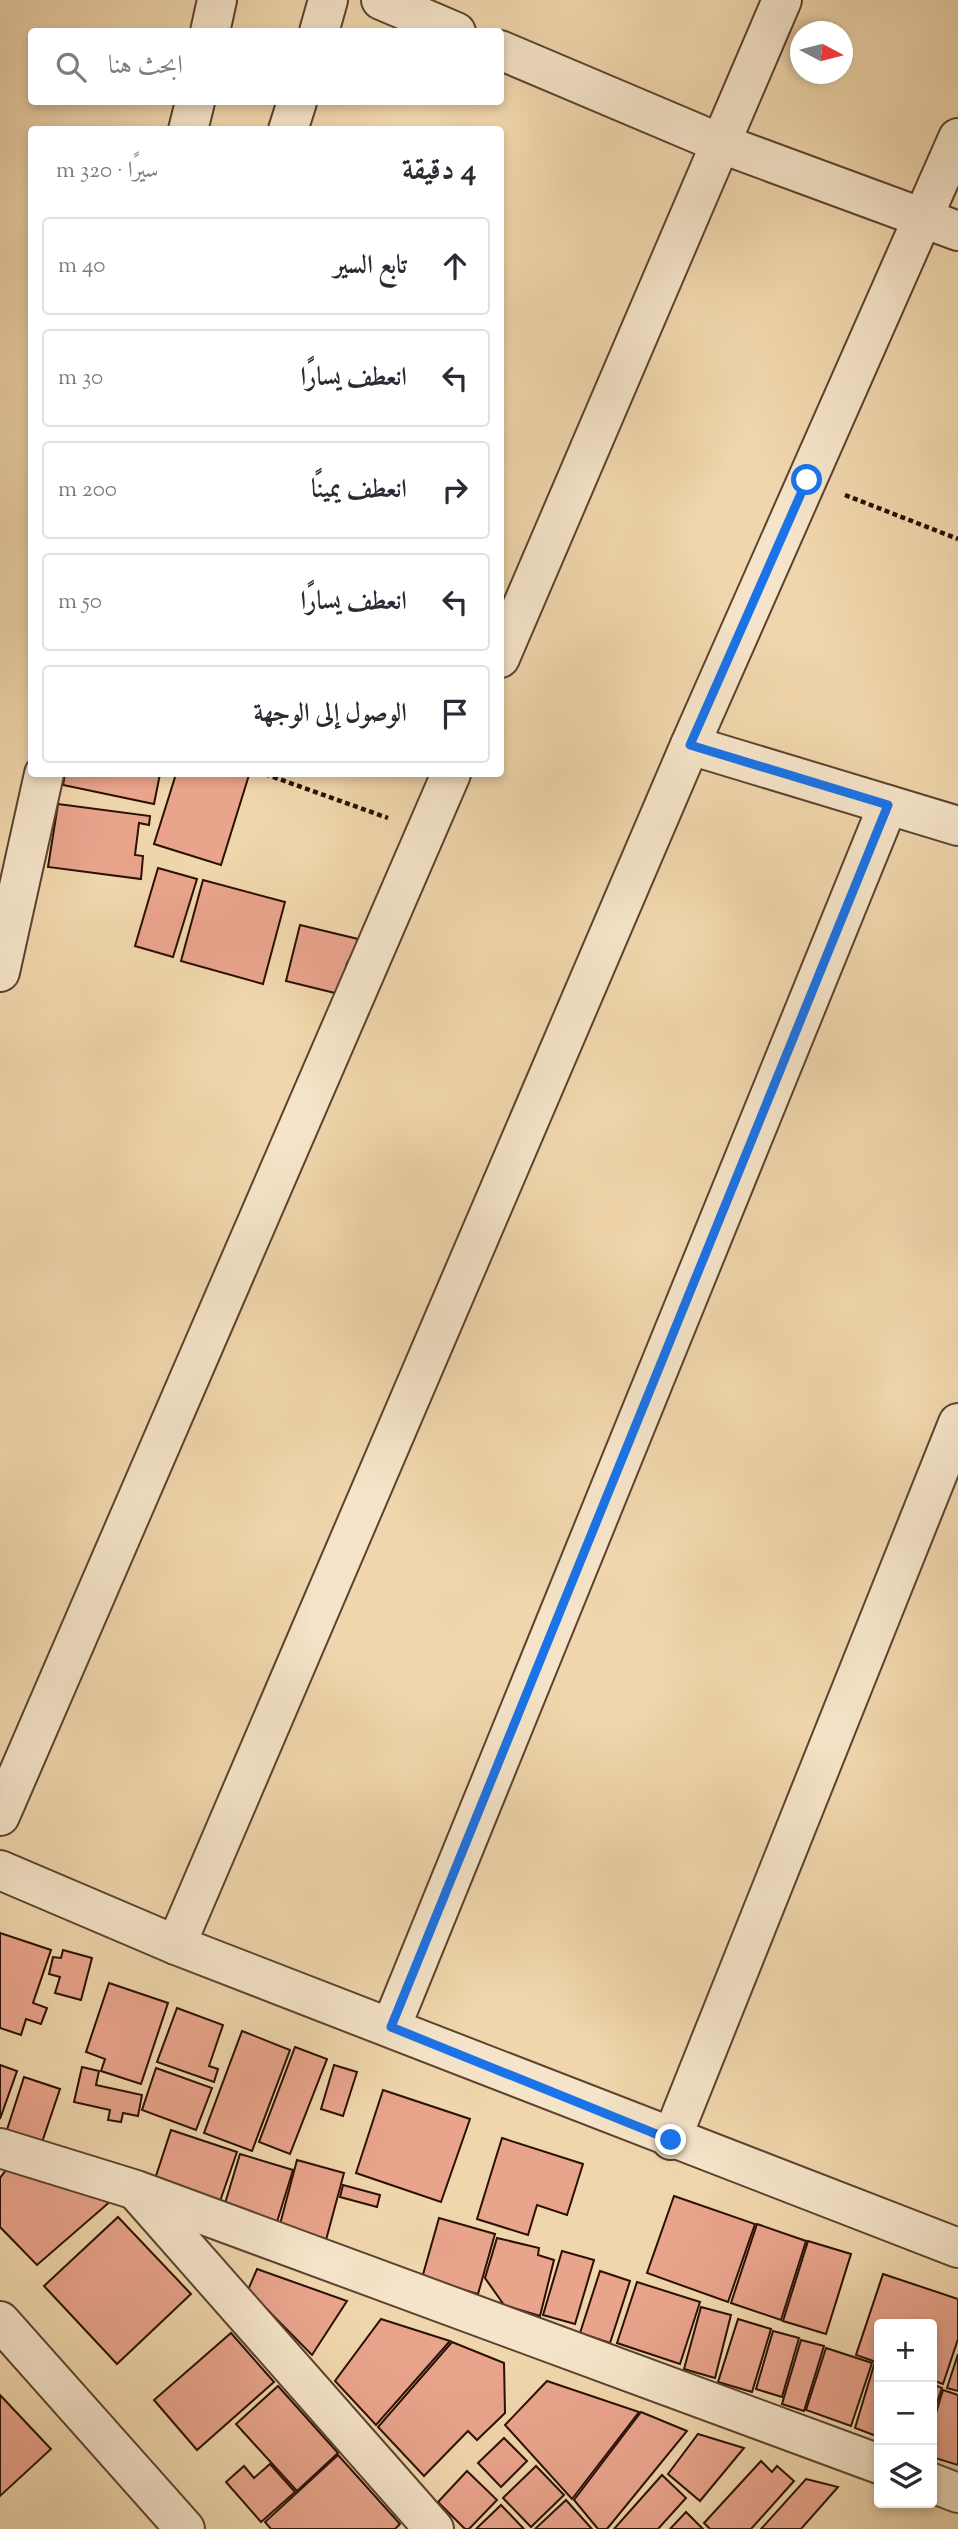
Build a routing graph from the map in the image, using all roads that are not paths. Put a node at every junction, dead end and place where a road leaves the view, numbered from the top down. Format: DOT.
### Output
graph roads {
  1 [pos="217,0"];
  2 [pos="328,0"];
  3 [pos="382,0"];
  4 [pos="782,0"];
  5 [pos="211,28"];
  6 [pos="319,28"];
  7 [pos="447,28"];
  8 [pos="504,52"];
  9 [pos="194,105"];
  10 [pos="296,105"];
  11 [pos="189,126"];
  12 [pos="289,126"];
  13 [pos="958,138"];
  14 [pos="722,144"];
  15 [pos="923,218"];
  16 [pos="958,232"];
  17 [pos="504,649"];
  18 [pos="690,745"];
  19 [pos="43,777"];
  20 [pos="450,777"];
  21 [pos="888,805"];
  22 [pos="958,826"];
  23 [pos="0,972"];
  24 [pos="958,1423"];
  25 [pos="0,1816"];
  26 [pos="0,1870"];
  27 [pos="176,1945"];
  28 [pos="391,2027"];
  29 [pos="671,2140"];
  30 [pos="0,2148"];
  31 [pos="136,2190"];
  32 [pos="958,2248"];
  33 [pos="0,2321"];
  34 [pos="874,2462"];
  35 [pos="937,2485"];
  36 [pos="958,2493"];
  37 [pos="185,2529"];
  38 [pos="434,2529"];
  1 -- 5 [label="street"];
  2 -- 6 [label="street"];
  3 -- 7 [label="street"];
  4 -- 14 [label="street"];
  8 -- 14 [label="street"];
  9 -- 11 [label="street"];
  10 -- 12 [label="street"];
  13 -- 15 [label="street"];
  14 -- 15 [label="street"];
  14 -- 17 [label="street"];
  15 -- 16 [label="street"];
  15 -- 18 [label="street"];
  18 -- 21 [label="street"];
  18 -- 27 [label="street"];
  19 -- 23 [label="street"];
  20 -- 25 [label="street"];
  21 -- 22 [label="street"];
  21 -- 28 [label="street"];
  24 -- 29 [label="street"];
  26 -- 27 [label="street"];
  27 -- 28 [label="street"];
  28 -- 29 [label="street"];
  29 -- 32 [label="street"];
  30 -- 31 [label="street"];
  31 -- 34 [label="street"];
  31 -- 38 [label="street"];
  33 -- 37 [label="street"];
  35 -- 36 [label="street"];
}
